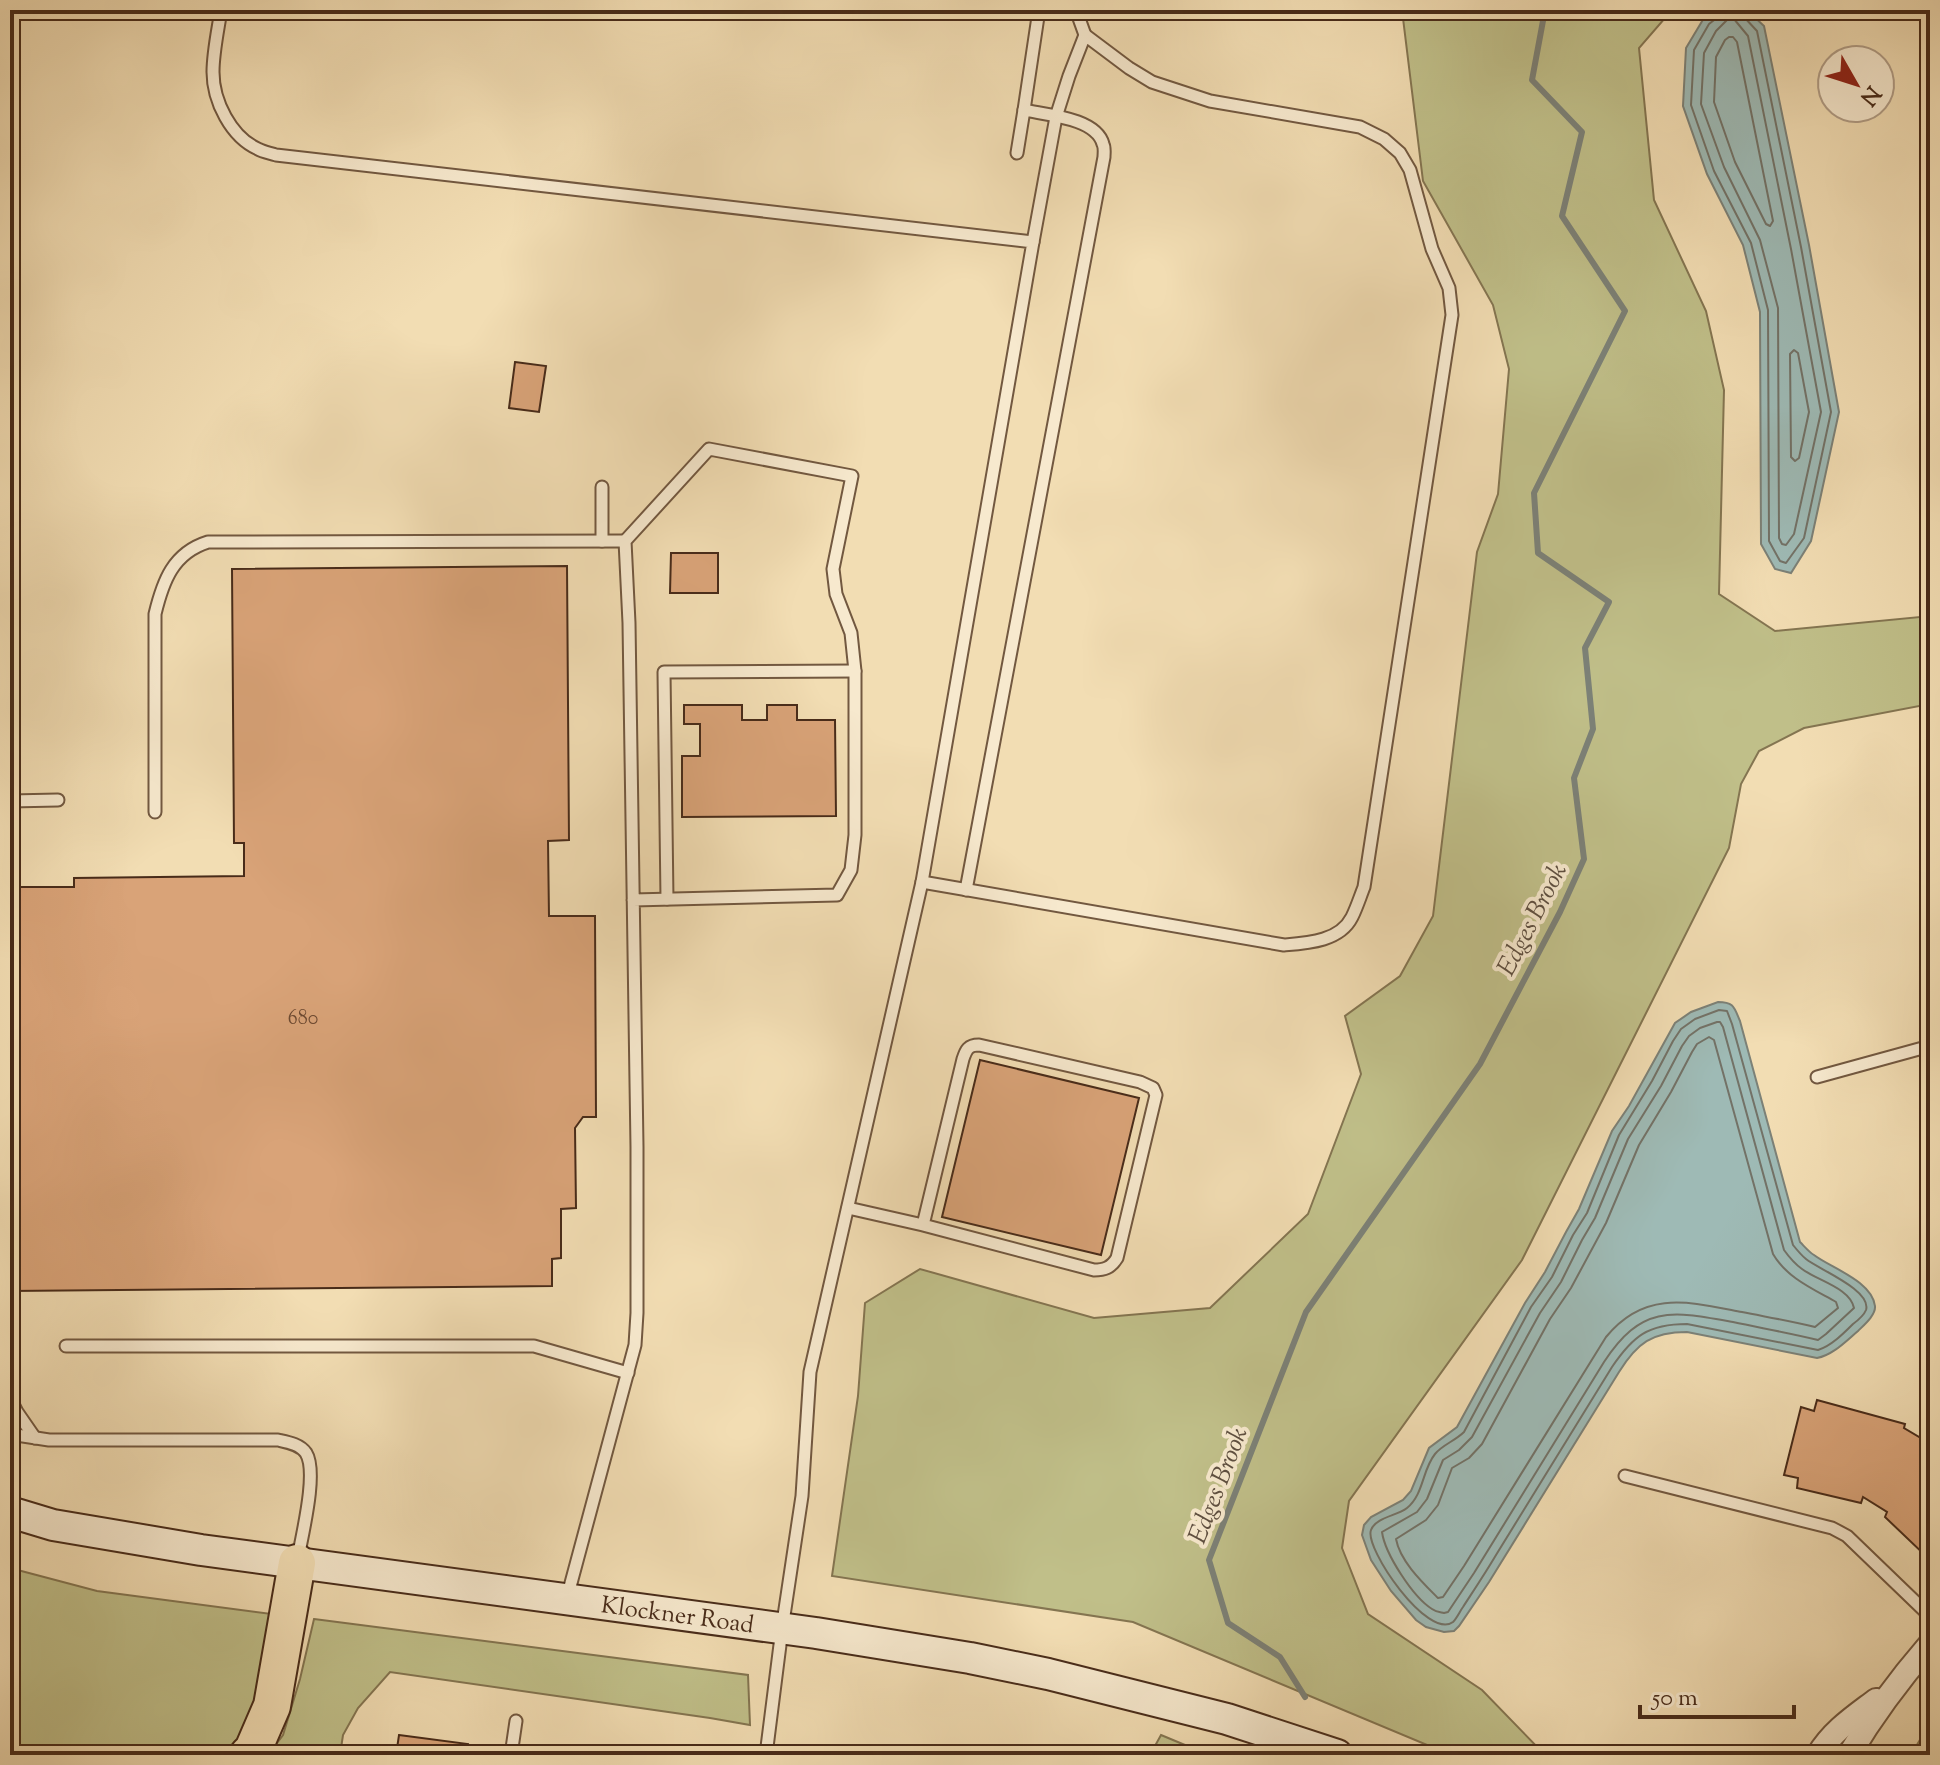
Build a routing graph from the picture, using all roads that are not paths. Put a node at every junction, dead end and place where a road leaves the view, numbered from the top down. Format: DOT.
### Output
graph roads {
  1 [pos="221,10"];
  2 [pos="1039,10"];
  3 [pos="1076,10"];
  4 [pos="1085,35"];
  5 [pos="1024,110"];
  6 [pos="1056,117"];
  7 [pos="1017,153"];
  8 [pos="1033,242"];
  9 [pos="602,487"];
  10 [pos="602,541"];
  11 [pos="625,541"];
  12 [pos="855,671"];
  13 [pos="58,800"];
  14 [pos="10,801"];
  15 [pos="155,812"];
  16 [pos="922,882"];
  17 [pos="966,890"];
  18 [pos="667,899"];
  19 [pos="633,900"];
  20 [pos="1930,1046"];
  21 [pos="1817,1077"];
  22 [pos="848,1208"];
  23 [pos="923,1225"];
  24 [pos="66,1346"];
  25 [pos="628,1373"];
  26 [pos="10,1398"];
  27 [pos="10,1434"];
  28 [pos="35,1438"];
  29 [pos="1625,1476"];
  30 [pos="10,1512"];
  31 [pos="297,1563"];
  32 [pos="566,1599"];
  33 [pos="1930,1616"];
  34 [pos="782,1629"];
  35 [pos="1930,1644"];
  36 [pos="1893,1687"];
  37 [pos="516,1721"];
  38 [pos="248,1755"];
  39 [pos="511,1755"];
  40 [pos="766,1755"];
  41 [pos="1337,1755"];
  42 [pos="1818,1755"];
  43 [pos="1849,1755"];
  1 -- 8 [label="lane"];
  2 -- 5 [label="lane"];
  3 -- 4 [label="lane"];
  4 -- 6 [label="lane"];
  4 -- 17 [label="lane"];
  5 -- 6 [label="lane"];
  5 -- 7 [label="lane"];
  6 -- 8 [label="lane"];
  6 -- 17 [label="lane"];
  8 -- 16 [label="lane"];
  9 -- 10 [label="lane"];
  10 -- 11 [label="lane"];
  10 -- 15 [label="lane"];
  11 -- 12 [label="lane"];
  11 -- 19 [label="lane"];
  12 -- 18 [label="lane"];
  12 -- 18 [label="lane"];
  13 -- 14 [label="lane"];
  16 -- 17 [label="lane"];
  16 -- 22 [label="lane"];
  18 -- 19 [label="lane"];
  19 -- 25 [label="lane"];
  20 -- 21 [label="lane"];
  22 -- 23 [label="lane"];
  22 -- 34 [label="lane"];
  23 -- 23 [label="lane"];
  24 -- 25 [label="lane"];
  25 -- 32 [label="lane"];
  26 -- 28 [label="lane"];
  27 -- 28 [label="lane"];
  28 -- 31 [label="lane"];
  29 -- 33 [label="lane"];
  30 -- 31 [label="main road, Klockner Road"];
  31 -- 32 [label="main road, Klockner Road"];
  31 -- 38 [label="highway"];
  32 -- 34 [label="main road, Klockner Road"];
  34 -- 40 [label="lane"];
  34 -- 41 [label="main road, Klockner Road"];
  35 -- 36 [label="street"];
  36 -- 42 [label="street"];
  36 -- 43 [label="street"];
  37 -- 39 [label="lane"];
}
